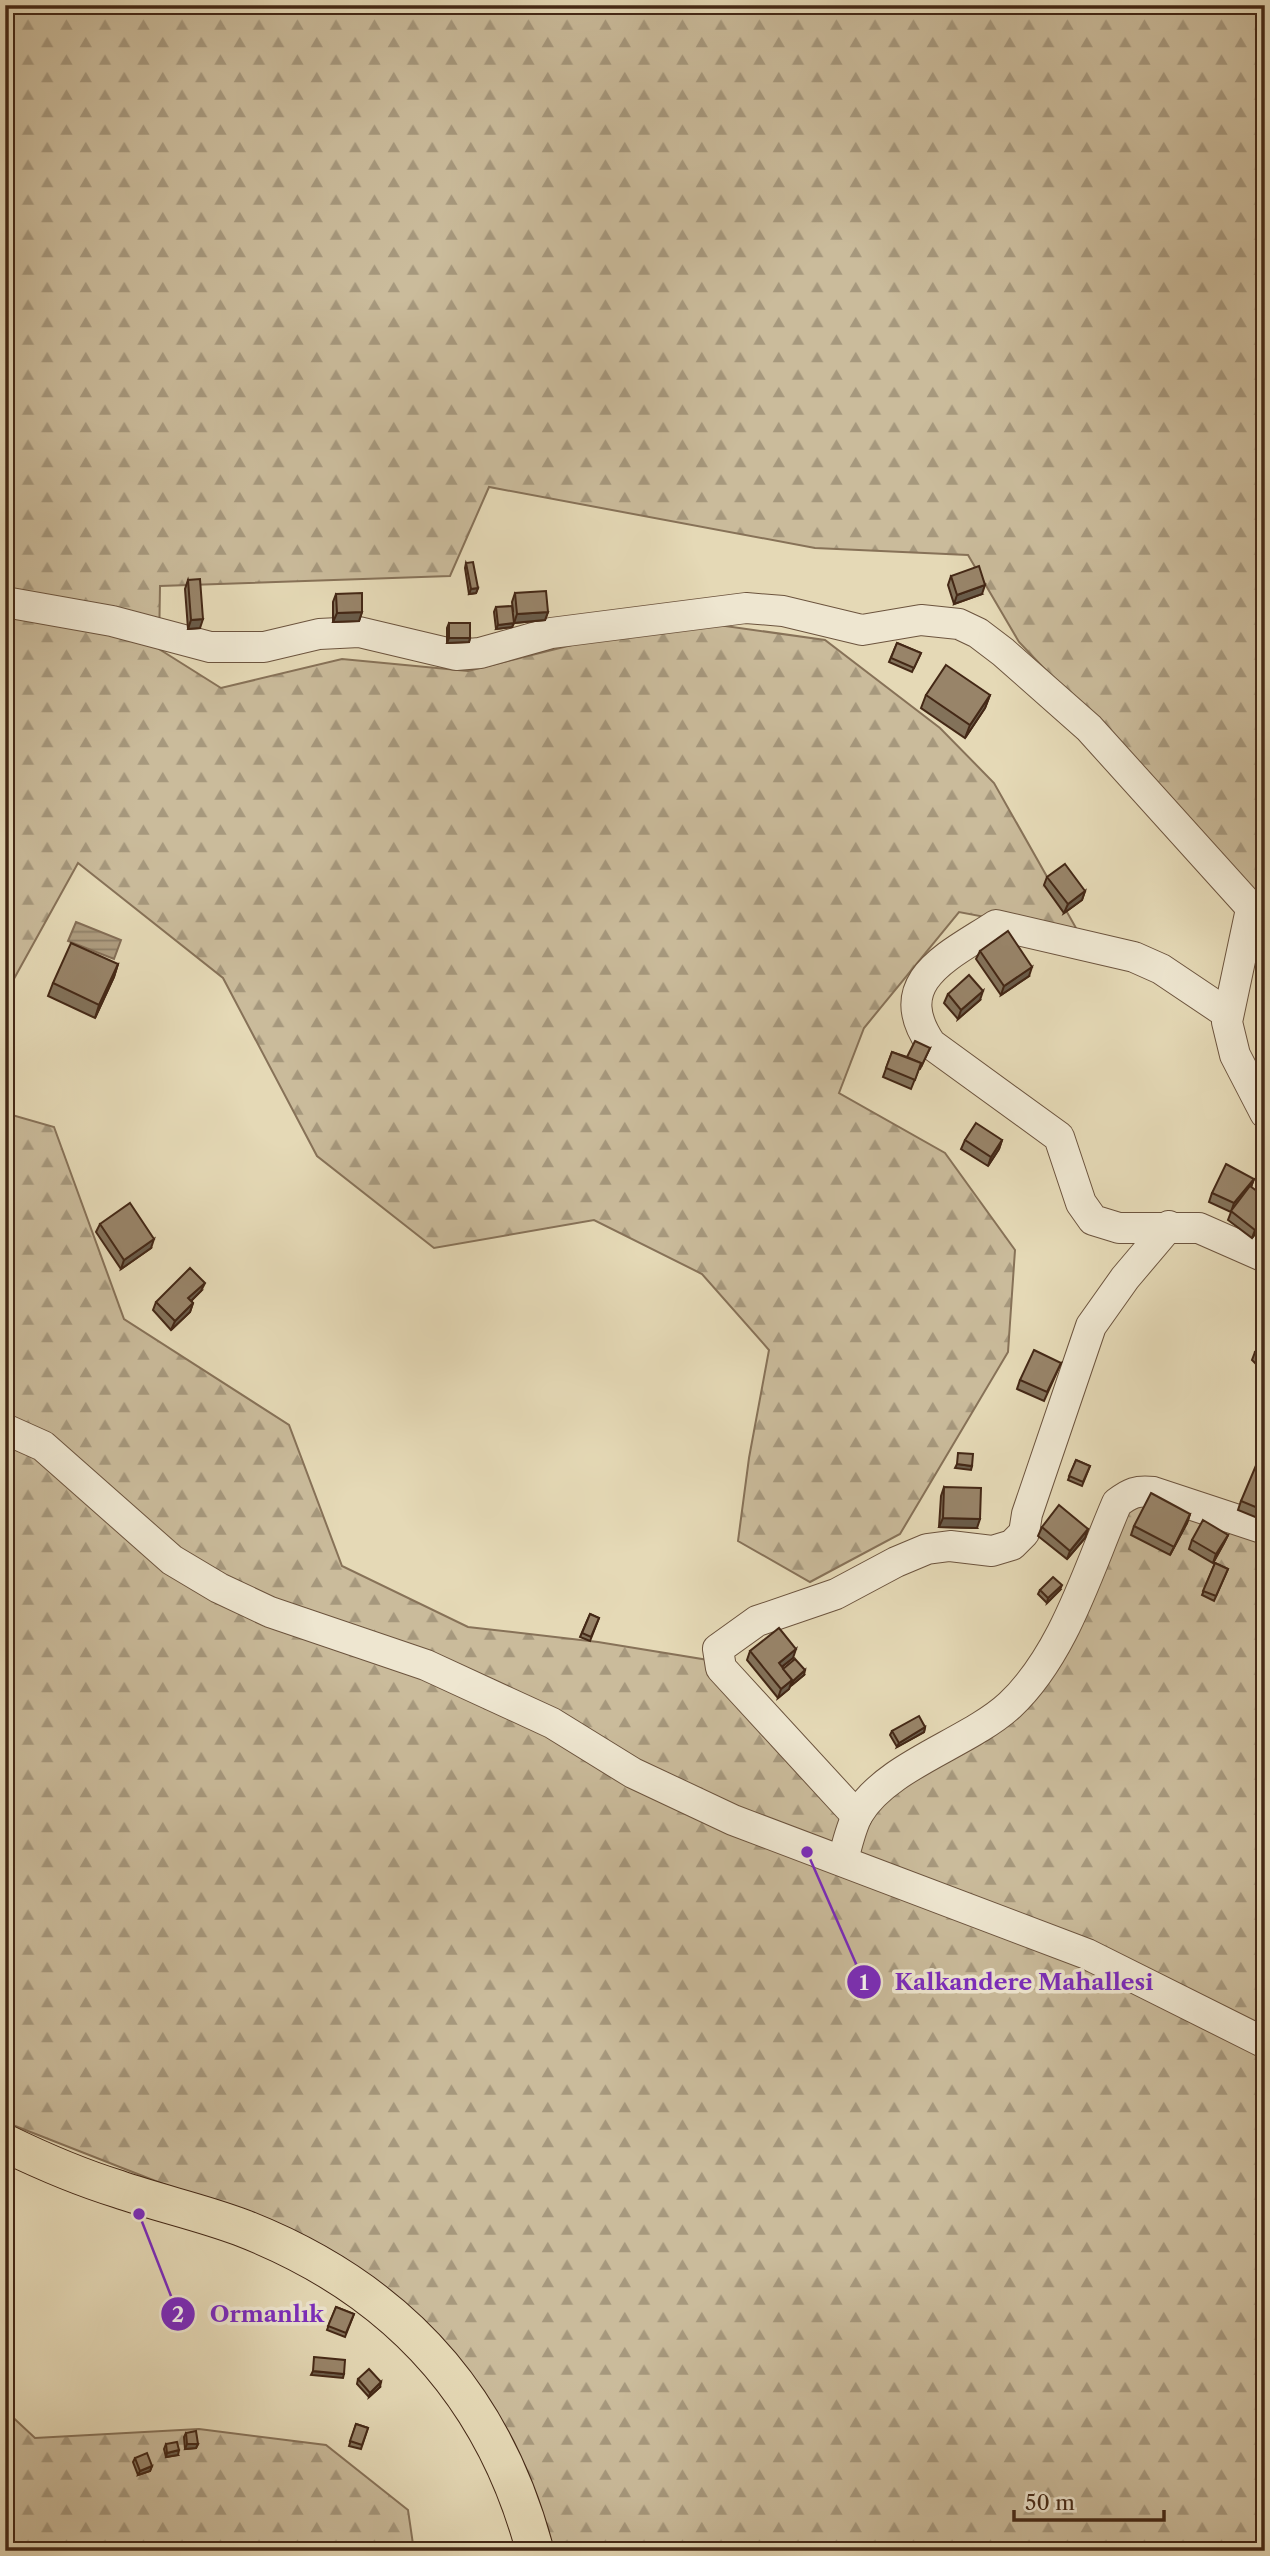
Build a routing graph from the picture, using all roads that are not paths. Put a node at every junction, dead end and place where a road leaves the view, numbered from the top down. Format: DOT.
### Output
graph roads {
  1 [pos="5,603"];
  2 [pos="1258,916"];
  3 [pos="1228,1014"];
  4 [pos="1265,1113"];
  5 [pos="1169,1226"];
  6 [pos="1265,1257"];
  7 [pos="5,1429"];
  8 [pos="1265,1529"];
  9 [pos="857,1816"];
  10 [pos="843,1860"];
  11 [pos="1265,2043"];
  12 [pos="5,2143"];
  13 [pos="535,2551"];
  1 -- 2 [label="street"];
  2 -- 3 [label="street"];
  3 -- 4 [label="street"];
  3 -- 5 [label="street"];
  5 -- 6 [label="street"];
  5 -- 9 [label="street"];
  7 -- 10 [label="street"];
  8 -- 9 [label="street"];
  9 -- 10 [label="street"];
  10 -- 11 [label="street"];
  12 -- 13 [label="main road"];
}
